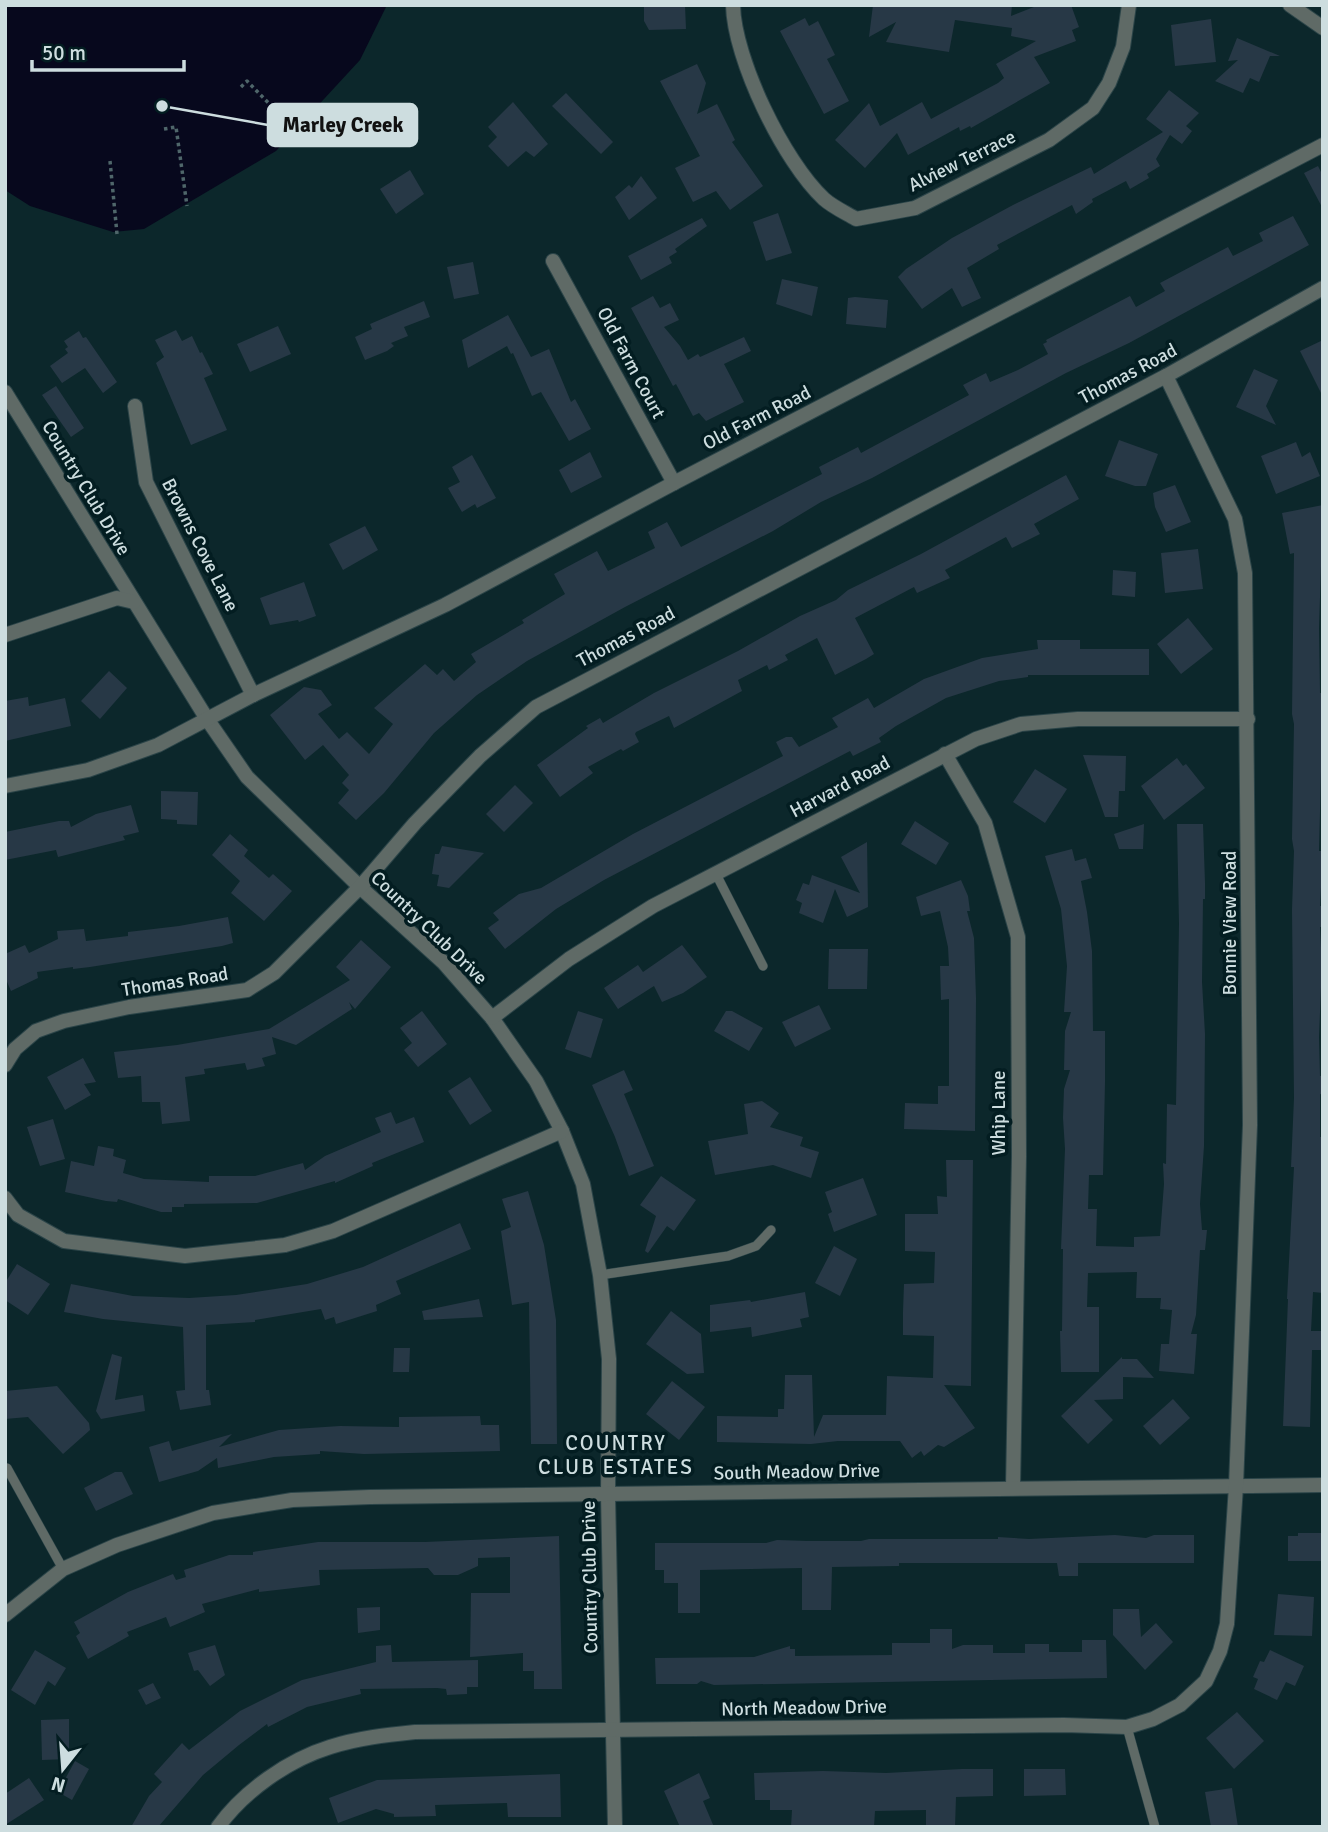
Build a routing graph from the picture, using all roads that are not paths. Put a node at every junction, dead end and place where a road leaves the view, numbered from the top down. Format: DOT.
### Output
graph roads {
  1 [pos="733,5"];
  2 [pos="1129,5"];
  3 [pos="1290,5"];
  4 [pos="1323,28"];
  5 [pos="1323,145"];
  6 [pos="554,261"];
  7 [pos="1323,288"];
  8 [pos="1166,376"];
  9 [pos="5,392"];
  10 [pos="135,406"];
  11 [pos="674,483"];
  12 [pos="134,601"];
  13 [pos="5,635"];
  14 [pos="253,695"];
  15 [pos="207,719"];
  16 [pos="1248,719"];
  17 [pos="945,754"];
  18 [pos="5,786"];
  19 [pos="716,874"];
  20 [pos="360,887"];
  21 [pos="763,966"];
  22 [pos="492,1018"];
  23 [pos="5,1065"];
  24 [pos="562,1131"];
  25 [pos="5,1198"];
  26 [pos="771,1230"];
  27 [pos="600,1275"];
  28 [pos="7,1468"];
  29 [pos="1323,1485"];
  30 [pos="1236,1486"];
  31 [pos="1013,1488"];
  32 [pos="608,1495"];
  33 [pos="64,1569"];
  34 [pos="5,1615"];
  35 [pos="1127,1727"];
  36 [pos="612,1730"];
  37 [pos="218,1827"];
  38 [pos="615,1827"];
  39 [pos="1155,1827"];
  1 -- 2 [label="street, Alview Terrace"];
  3 -- 4 [label="street"];
  5 -- 11 [label="street, Old Farm Road"];
  6 -- 11 [label="street, Old Farm Court"];
  7 -- 8 [label="street, Thomas Road"];
  8 -- 16 [label="street, Bonnie View Road"];
  8 -- 20 [label="street, Thomas Road"];
  9 -- 12 [label="street, Country Club Drive"];
  10 -- 14 [label="street, Browns Cove Lane"];
  11 -- 14 [label="street, Old Farm Road"];
  12 -- 13 [label="street"];
  12 -- 15 [label="street, Country Club Drive"];
  14 -- 15 [label="street, Old Farm Road"];
  15 -- 18 [label="street, Old Farm Road"];
  15 -- 20 [label="street, Country Club Drive"];
  16 -- 17 [label="street, Harvard Road"];
  16 -- 30 [label="street, Bonnie View Road"];
  17 -- 19 [label="street, Harvard Road"];
  17 -- 31 [label="street, Whip Lane"];
  19 -- 21 [label="lane"];
  19 -- 22 [label="street, Harvard Road"];
  20 -- 22 [label="street, Country Club Drive"];
  20 -- 23 [label="street, Thomas Road"];
  22 -- 24 [label="street, Country Club Drive"];
  24 -- 25 [label="street"];
  24 -- 27 [label="street, Country Club Drive"];
  26 -- 27 [label="lane"];
  27 -- 32 [label="street, Country Club Drive"];
  28 -- 33 [label="lane"];
  29 -- 30 [label="street, South Meadow Drive"];
  30 -- 31 [label="street, South Meadow Drive"];
  30 -- 35 [label="street, North Meadow Drive"];
  31 -- 32 [label="street, South Meadow Drive"];
  32 -- 33 [label="street, South Meadow Drive"];
  32 -- 36 [label="street, Country Club Drive"];
  33 -- 34 [label="street, South Meadow Drive"];
  35 -- 36 [label="street, North Meadow Drive"];
  35 -- 39 [label="lane"];
  36 -- 37 [label="street, North Meadow Drive"];
  36 -- 38 [label="street, Country Club Drive"];
}
